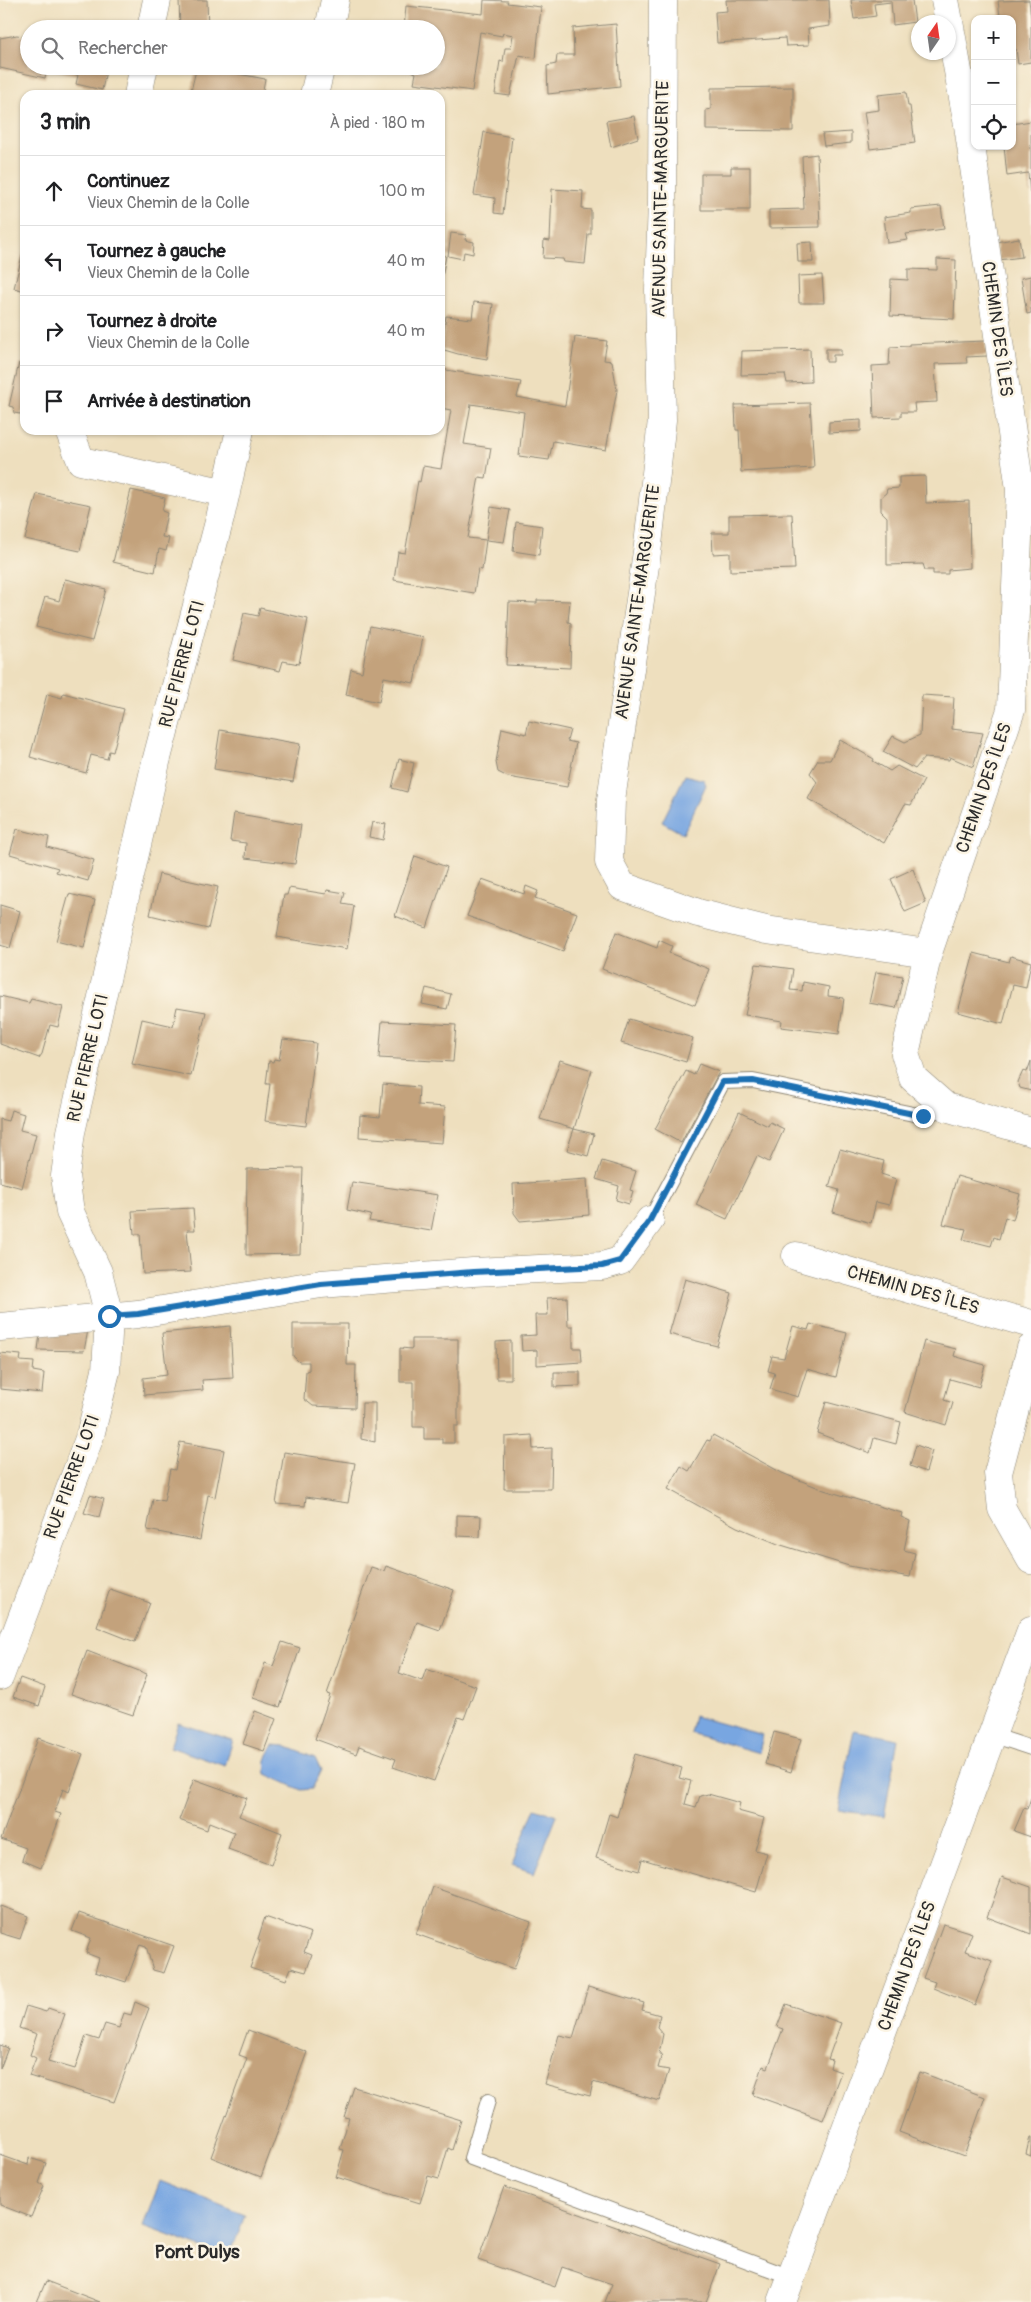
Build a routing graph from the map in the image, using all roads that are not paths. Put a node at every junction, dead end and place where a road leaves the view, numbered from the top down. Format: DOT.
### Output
graph roads {
  1 [pos="157,0"];
  2 [pos="335,0"];
  3 [pos="663,0"];
  4 [pos="945,0"];
  5 [pos="153,20"];
  6 [pos="331,20"];
  7 [pos="142,75"];
  8 [pos="319,75"];
  9 [pos="139,90"];
  10 [pos="315,90"];
  11 [pos="71,435"];
  12 [pos="239,435"];
  13 [pos="226,493"];
  14 [pos="928,953"];
  15 [pos="946,1107"];
  16 [pos="1031,1132"];
  17 [pos="650,1220"];
  18 [pos="796,1256"];
  19 [pos="109,1316"];
  20 [pos="1031,1324"];
  21 [pos="0,1327"];
  22 [pos="1031,1348"];
  23 [pos="1031,1560"];
  24 [pos="1031,1630"];
  25 [pos="0,1676"];
  26 [pos="992,1736"];
  27 [pos="1031,1748"];
  28 [pos="488,2101"];
  29 [pos="787,2290"];
  1 -- 5 [label="street"];
  2 -- 6 [label="street"];
  3 -- 14 [label="street, AVENUE SAINTE-MARGUERITE"];
  4 -- 14 [label="street, CHEMIN DES ÎLES"];
  7 -- 9 [label="street"];
  8 -- 10 [label="street"];
  11 -- 13 [label="street"];
  12 -- 13 [label="street, RUE PIERRE LOTI"];
  13 -- 19 [label="street, RUE PIERRE LOTI"];
  14 -- 15 [label="street, CHEMIN DES ÎLES"];
  15 -- 16 [label="street"];
  15 -- 17 [label="lane"];
  17 -- 19 [label="street"];
  18 -- 20 [label="street, CHEMIN DES ÎLES"];
  19 -- 21 [label="street"];
  19 -- 25 [label="street, RUE PIERRE LOTI"];
  22 -- 23 [label="street"];
  24 -- 26 [label="street, CHEMIN DES ÎLES"];
  26 -- 27 [label="lane"];
  26 -- 29 [label="street, CHEMIN DES ÎLES"];
  28 -- 29 [label="lane"];
}
